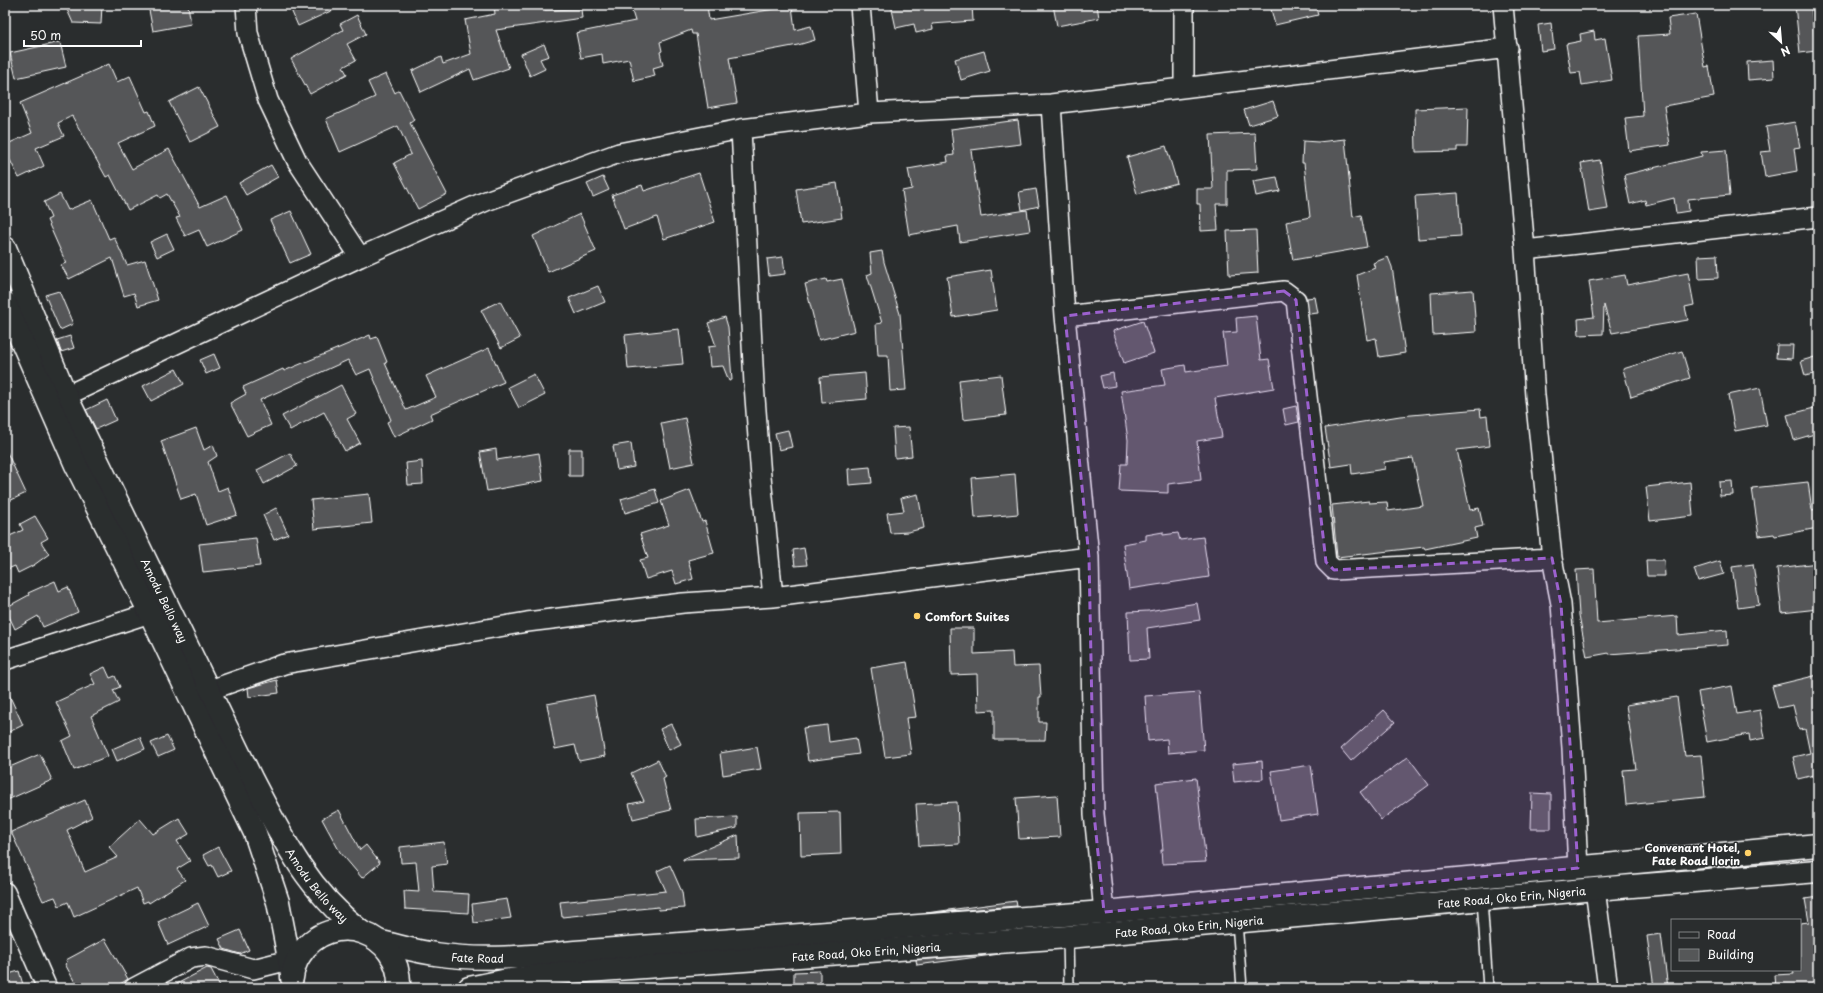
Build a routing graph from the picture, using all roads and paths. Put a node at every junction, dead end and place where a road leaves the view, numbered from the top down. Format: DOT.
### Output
graph roads {
  1 [pos="246,5"];
  2 [pos="860,5"];
  3 [pos="1184,5"];
  4 [pos="1503,5"];
  5 [pos="1508,48"];
  6 [pos="1184,87"];
  7 [pos="1051,104"];
  8 [pos="870,113"];
  9 [pos="741,129"];
  10 [pos="1818,217"];
  11 [pos="5,248"];
  12 [pos="1525,250"];
  13 [pos="360,258"];
  14 [pos="5,304"];
  15 [pos="1065,316"];
  16 [pos="58,400"];
  17 [pos="1089,557"];
  18 [pos="1552,558"];
  19 [pos="774,597"];
  20 [pos="150,613"];
  21 [pos="5,660"];
  22 [pos="210,690"];
  23 [pos="1818,845"];
  24 [pos="1578,868"];
  25 [pos="1818,871"];
  26 [pos="1479,875"];
  27 [pos="1595,889"];
  28 [pos="5,892"];
  29 [pos="1482,900"];
  30 [pos="1104,912"];
  31 [pos="1237,922"];
  32 [pos="360,931"];
  33 [pos="1068,937"];
  34 [pos="381,942"];
  35 [pos="575,952"];
  36 [pos="559,973"];
  37 [pos="291,974"];
  38 [pos="47,988"];
  39 [pos="134,988"];
  40 [pos="399,988"];
  41 [pos="469,988"];
  42 [pos="1069,988"];
  43 [pos="1242,988"];
  44 [pos="1488,988"];
  45 [pos="1608,988"];
  1 -- 13 [label="street"];
  2 -- 8 [label="street"];
  3 -- 6 [label="street"];
  4 -- 5 [label="street"];
  5 -- 6 [label="street"];
  5 -- 12 [label="street"];
  6 -- 7 [label="street"];
  7 -- 8 [label="street"];
  7 -- 15 [label="street"];
  8 -- 9 [label="street"];
  9 -- 13 [label="street"];
  9 -- 19 [label="street"];
  10 -- 12 [label="street"];
  11 -- 16 [label="street, Amodu Bello way"];
  12 -- 18 [label="street"];
  13 -- 16 [label="street"];
  14 -- 16 [label="street, Amodu Bello way"];
  15 -- 17 [label="street"];
  15 -- 18 [label="street"];
  16 -- 20 [label="street, Amodu Bello way"];
  16 -- 22 [label="street, Amodu Bello way"];
  17 -- 19 [label="street"];
  17 -- 30 [label="street"];
  18 -- 24 [label="street"];
  19 -- 22 [label="street"];
  20 -- 21 [label="street"];
  20 -- 37 [label="street, Amodu Bello way"];
  22 -- 32 [label="street, Amodu Bello way"];
  23 -- 24 [label="street, Fate Road, Oko Erin, Nigeria"];
  24 -- 26 [label="street, Fate Road, Oko Erin, Nigeria"];
  25 -- 27 [label="street, Fate Road, Oko Erin, Nigeria"];
  26 -- 29 [label="lane"];
  26 -- 30 [label="street, Fate Road, Oko Erin, Nigeria"];
  27 -- 29 [label="street, Fate Road, Oko Erin, Nigeria"];
  27 -- 45 [label="street"];
  28 -- 38 [label="street"];
  29 -- 31 [label="street, Fate Road, Oko Erin, Nigeria"];
  29 -- 44 [label="lane"];
  30 -- 35 [label="street, Fate Road, Oko Erin, Nigeria"];
  31 -- 33 [label="street, Fate Road, Oko Erin, Nigeria"];
  31 -- 43 [label="lane"];
  32 -- 34 [label="street"];
  32 -- 37 [label="street"];
  33 -- 36 [label="street, Fate Road, Oko Erin, Nigeria"];
  33 -- 42 [label="lane"];
  34 -- 35 [label="street, Fate Road"];
  34 -- 40 [label="street"];
  36 -- 41 [label="street, Fate Road"];
  37 -- 39 [label="street"];
}
